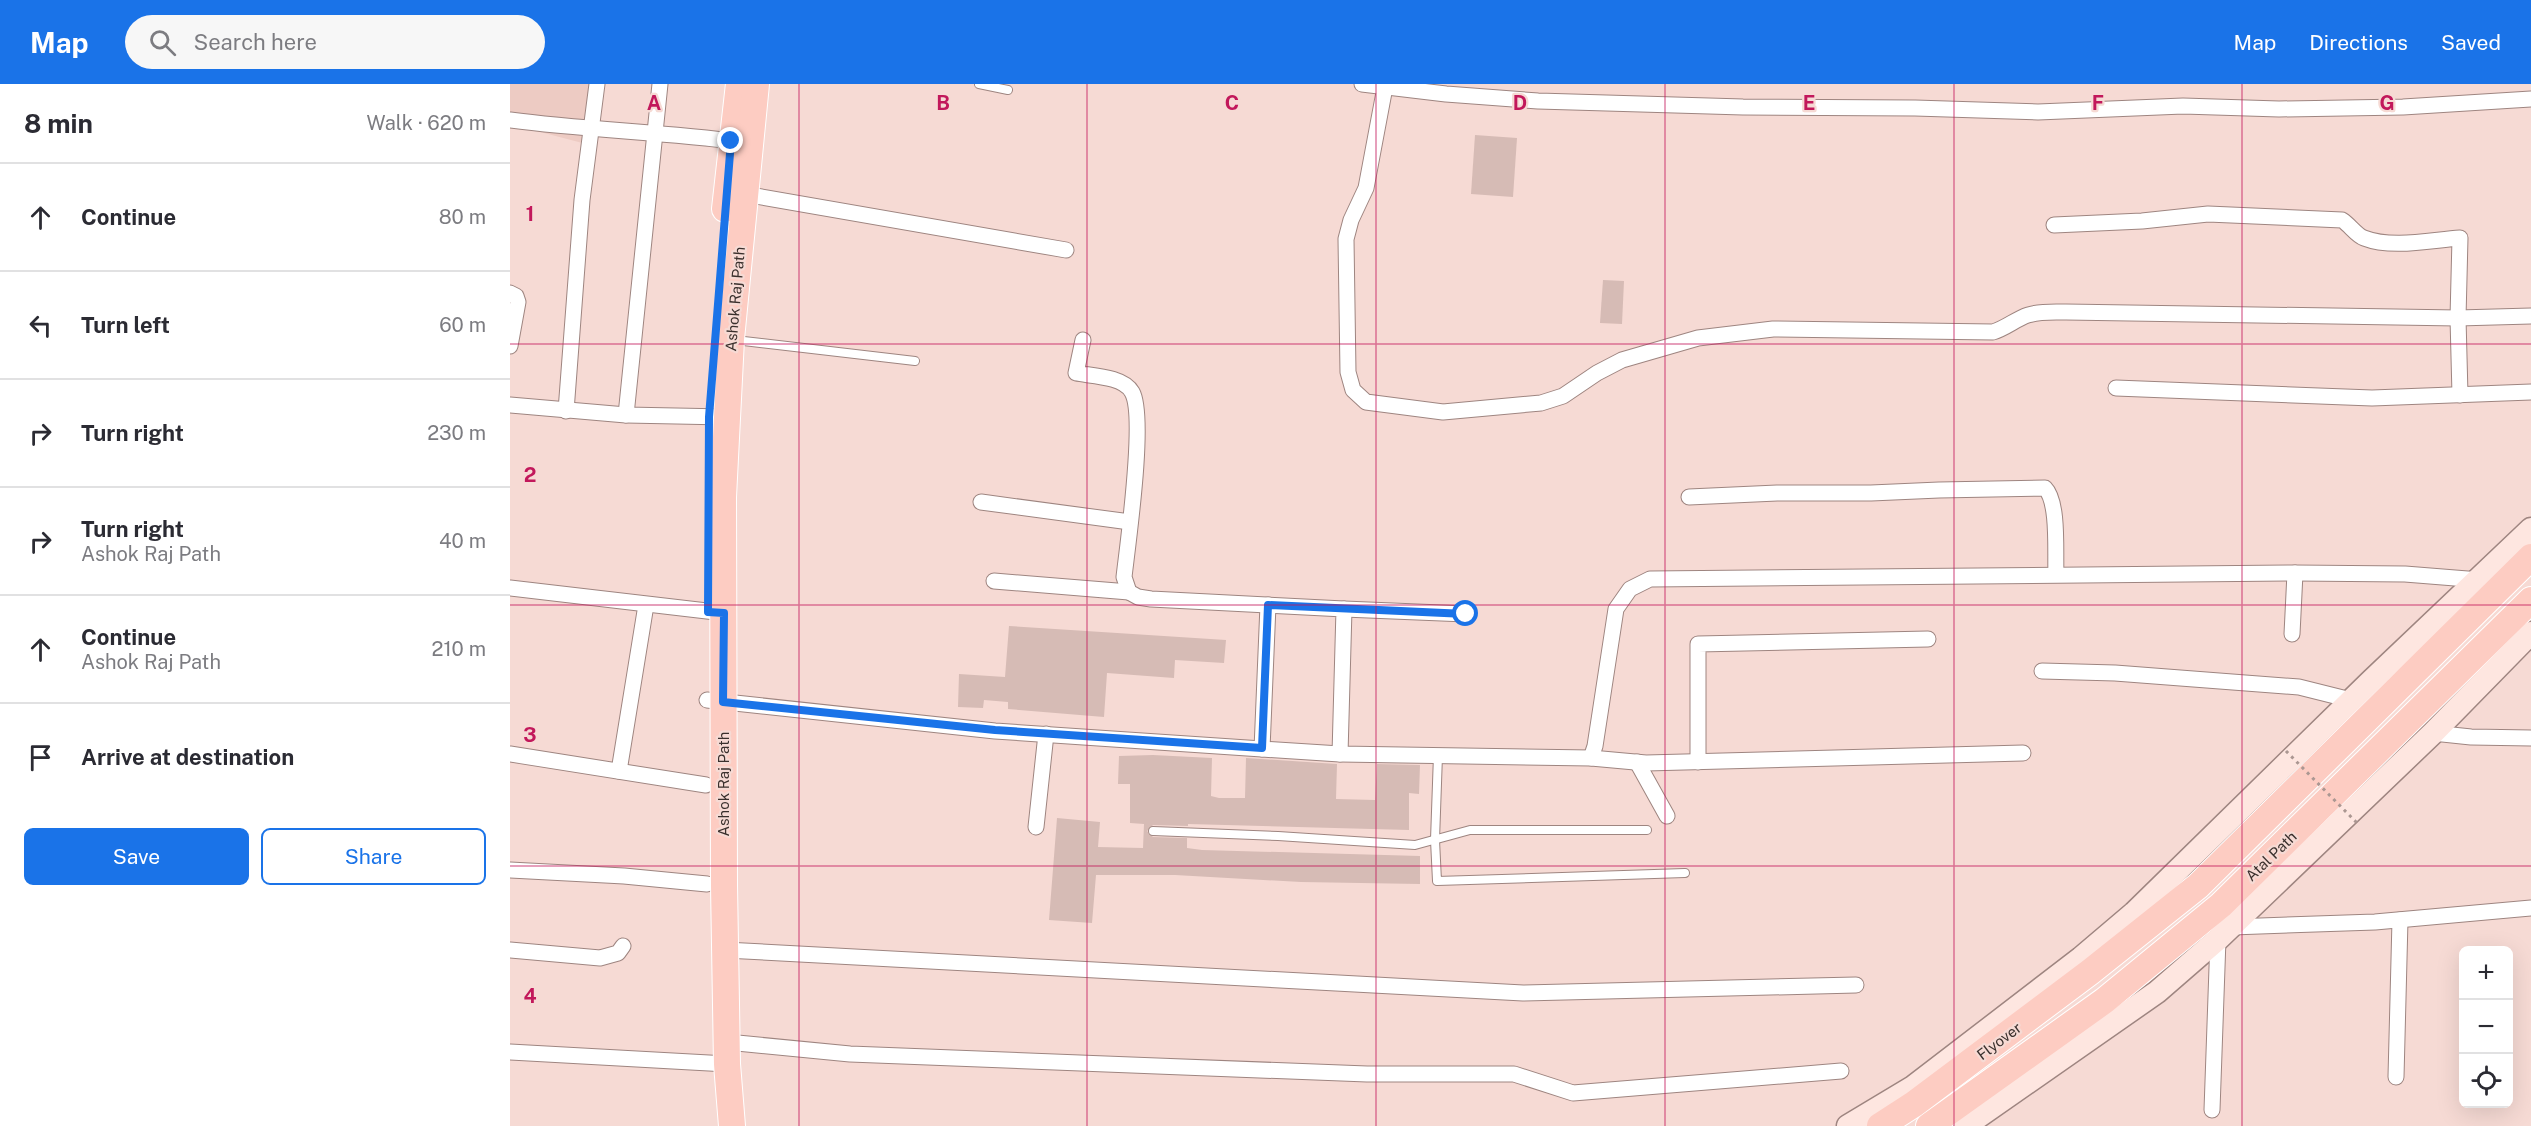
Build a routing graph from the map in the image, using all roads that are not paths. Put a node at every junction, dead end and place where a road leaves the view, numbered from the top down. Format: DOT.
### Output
graph roads {
  1 [pos="597,84"];
  2 [pos="660,84"];
  3 [pos="739,84"];
  4 [pos="756,84"];
  5 [pos="980,84"];
  6 [pos="1365,84"];
  7 [pos="1385,87"];
  8 [pos="1438,89"];
  9 [pos="1008,90"];
  10 [pos="2531,99"];
  11 [pos="510,120"];
  12 [pos="592,129"];
  13 [pos="655,132"];
  14 [pos="741,142"];
  15 [pos="744,194"];
  16 [pos="2054,225"];
  17 [pos="1066,250"];
  18 [pos="510,293"];
  19 [pos="2531,316"];
  20 [pos="2458,318"];
  21 [pos="731,339"];
  22 [pos="1083,340"];
  23 [pos="510,346"];
  24 [pos="915,361"];
  25 [pos="2116,388"];
  26 [pos="2531,392"];
  27 [pos="2460,395"];
  28 [pos="510,405"];
  29 [pos="566,411"];
  30 [pos="626,415"];
  31 [pos="717,417"];
  32 [pos="1689,497"];
  33 [pos="981,502"];
  34 [pos="1130,522"];
  35 [pos="2531,529"];
  36 [pos="2531,557"];
  37 [pos="2295,573"];
  38 [pos="2056,574"];
  39 [pos="2480,580"];
  40 [pos="994,581"];
  41 [pos="510,588"];
  42 [pos="1129,592"];
  43 [pos="2531,600"];
  44 [pos="646,605"];
  45 [pos="1268,605"];
  46 [pos="1344,609"];
  47 [pos="716,613"];
  48 [pos="1466,614"];
  49 [pos="2531,633"];
  50 [pos="2292,634"];
  51 [pos="1928,639"];
  52 [pos="2523,649"];
  53 [pos="2042,671"];
  54 [pos="2351,700"];
  55 [pos="715,701"];
  56 [pos="2433,733"];
  57 [pos="1046,734"];
  58 [pos="2531,738"];
  59 [pos="1262,748"];
  60 [pos="2023,753"];
  61 [pos="510,754"];
  62 [pos="1340,754"];
  63 [pos="1438,755"];
  64 [pos="1591,758"];
  65 [pos="1637,762"];
  66 [pos="1698,762"];
  67 [pos="619,771"];
  68 [pos="706,785"];
  69 [pos="1667,816"];
  70 [pos="1036,827"];
  71 [pos="1647,830"];
  72 [pos="1154,831"];
  73 [pos="1435,840"];
  74 [pos="510,870"];
  75 [pos="1684,873"];
  76 [pos="707,884"];
  77 [pos="2531,908"];
  78 [pos="2400,920"];
  79 [pos="2225,933"];
  80 [pos="623,945"];
  81 [pos="2109,946"];
  82 [pos="510,950"];
  83 [pos="725,950"];
  84 [pos="1856,985"];
  85 [pos="510,1052"];
  86 [pos="722,1056"];
  87 [pos="1840,1071"];
  88 [pos="2396,1077"];
  89 [pos="1994,1094"];
  90 [pos="2212,1110"];
  91 [pos="1963,1116"];
  92 [pos="716,1126"];
  93 [pos="732,1126"];
  94 [pos="1848,1126"];
  95 [pos="1880,1126"];
  96 [pos="1929,1126"];
  1 -- 12 [label="street"];
  2 -- 13 [label="street"];
  3 -- 14 [label="main road, Ashok Raj Path"];
  4 -- 14 [label="main road, Ashok Raj Path"];
  5 -- 9 [label="lane"];
  6 -- 7 [label="street"];
  7 -- 8 [label="street"];
  7 -- 20 [label="street"];
  8 -- 10 [label="street"];
  11 -- 12 [label="street"];
  12 -- 13 [label="street"];
  12 -- 29 [label="street"];
  13 -- 14 [label="street"];
  13 -- 30 [label="street"];
  14 -- 15 [label="main road, Ashok Raj Path"];
  14 -- 31 [label="main road, Ashok Raj Path"];
  15 -- 17 [label="street"];
  15 -- 21 [label="main road, Ashok Raj Path"];
  16 -- 20 [label="street"];
  18 -- 23 [label="street"];
  19 -- 20 [label="street"];
  20 -- 27 [label="street"];
  21 -- 24 [label="lane"];
  21 -- 31 [label="main road, Ashok Raj Path"];
  22 -- 34 [label="street"];
  25 -- 27 [label="street"];
  26 -- 27 [label="street"];
  28 -- 29 [label="street"];
  29 -- 30 [label="street"];
  30 -- 31 [label="street"];
  31 -- 47 [label="main road, Ashok Raj Path"];
  32 -- 38 [label="street"];
  33 -- 34 [label="street"];
  34 -- 42 [label="street"];
  35 -- 39 [label="street"];
  36 -- 81 [label="main road, Flyover"];
  37 -- 38 [label="street"];
  37 -- 39 [label="street"];
  37 -- 50 [label="street"];
  38 -- 64 [label="street"];
  39 -- 54 [label="street"];
  40 -- 42 [label="street"];
  41 -- 44 [label="street"];
  42 -- 45 [label="street"];
  43 -- 89 [label="main road, Atal Path"];
  44 -- 47 [label="street"];
  44 -- 67 [label="street"];
  45 -- 46 [label="street"];
  45 -- 59 [label="street"];
  46 -- 48 [label="street"];
  46 -- 62 [label="street"];
  47 -- 55 [label="main road, Ashok Raj Path"];
  49 -- 52 [label="street"];
  51 -- 66 [label="street"];
  52 -- 56 [label="street"];
  53 -- 54 [label="street"];
  54 -- 81 [label="street"];
  55 -- 57 [label="street"];
  55 -- 68 [label="main road, Ashok Raj Path"];
  55 -- 83 [label="main road, Ashok Raj Path"];
  56 -- 58 [label="street"];
  56 -- 79 [label="street"];
  57 -- 59 [label="street"];
  57 -- 70 [label="street"];
  59 -- 62 [label="street"];
  60 -- 66 [label="street"];
  61 -- 67 [label="street"];
  62 -- 63 [label="street"];
  63 -- 64 [label="street"];
  63 -- 73 [label="lane"];
  64 -- 65 [label="street"];
  65 -- 66 [label="street"];
  65 -- 69 [label="street"];
  67 -- 68 [label="street"];
  68 -- 76 [label="main road, Ashok Raj Path"];
  71 -- 73 [label="lane"];
  72 -- 73 [label="lane"];
  73 -- 75 [label="lane"];
  74 -- 76 [label="street"];
  76 -- 86 [label="main road, Ashok Raj Path"];
  77 -- 78 [label="street"];
  78 -- 79 [label="street"];
  78 -- 88 [label="street"];
  79 -- 89 [label="street"];
  79 -- 90 [label="street"];
  80 -- 82 [label="street"];
  81 -- 94 [label="street"];
  81 -- 95 [label="main road, Flyover"];
  83 -- 84 [label="street"];
  83 -- 86 [label="main road, Ashok Raj Path"];
  85 -- 86 [label="street"];
  86 -- 87 [label="street"];
  86 -- 92 [label="main road, Ashok Raj Path"];
  86 -- 93 [label="main road, Ashok Raj Path"];
  89 -- 91 [label="main road"];
  91 -- 96 [label="main road"];
}
